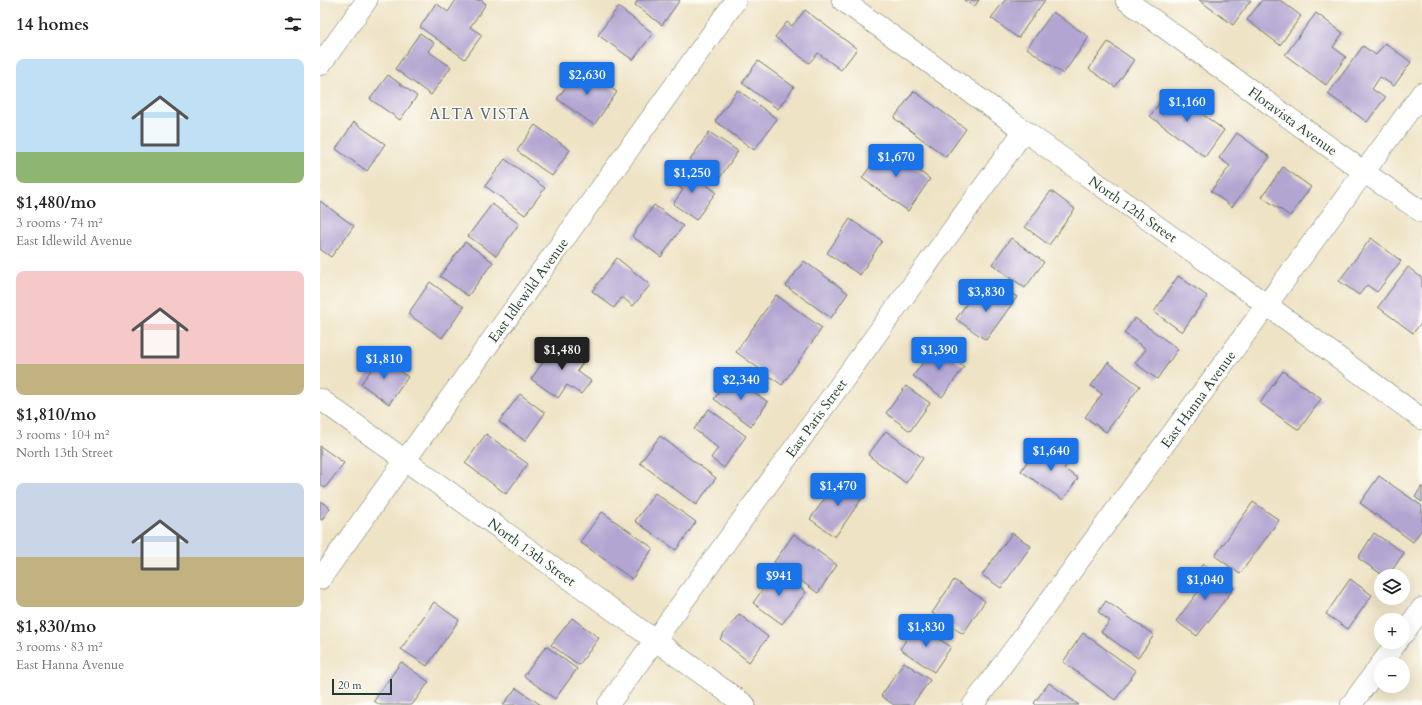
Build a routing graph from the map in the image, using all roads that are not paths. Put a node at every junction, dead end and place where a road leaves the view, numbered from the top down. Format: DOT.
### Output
graph roads {
  1 [pos="367,0"];
  2 [pos="736,0"];
  3 [pos="842,0"];
  4 [pos="1126,0"];
  5 [pos="320,65"];
  6 [pos="1422,93"];
  7 [pos="1024,131"];
  8 [pos="1364,172"];
  9 [pos="1422,212"];
  10 [pos="1267,305"];
  11 [pos="320,399"];
  12 [pos="1422,419"];
  13 [pos="406,461"];
  14 [pos="320,579"];
  15 [pos="1422,608"];
  16 [pos="1410,624"];
  17 [pos="655,641"];
  18 [pos="1374,674"];
  19 [pos="608,705"];
  20 [pos="745,705"];
  21 [pos="973,705"];
  22 [pos="1351,705"];
  1 -- 5 [label="street"];
  2 -- 13 [label="street, East Idlewild Avenue"];
  3 -- 7 [label="street, North 12th Street"];
  4 -- 8 [label="street, Floravista Avenue"];
  6 -- 8 [label="street, East Hanna Avenue"];
  7 -- 10 [label="street, North 12th Street"];
  7 -- 17 [label="street, East Paris Street"];
  8 -- 9 [label="street, Floravista Avenue"];
  8 -- 10 [label="street, East Hanna Avenue"];
  10 -- 12 [label="street, North 12th Street"];
  10 -- 21 [label="street, East Hanna Avenue"];
  11 -- 13 [label="street, North 13th Street"];
  13 -- 14 [label="street, East Idlewild Avenue"];
  13 -- 17 [label="street, North 13th Street"];
  15 -- 16 [label="street"];
  17 -- 19 [label="street, East Paris Street"];
  17 -- 20 [label="street, North 13th Street"];
  18 -- 22 [label="street"];
}
